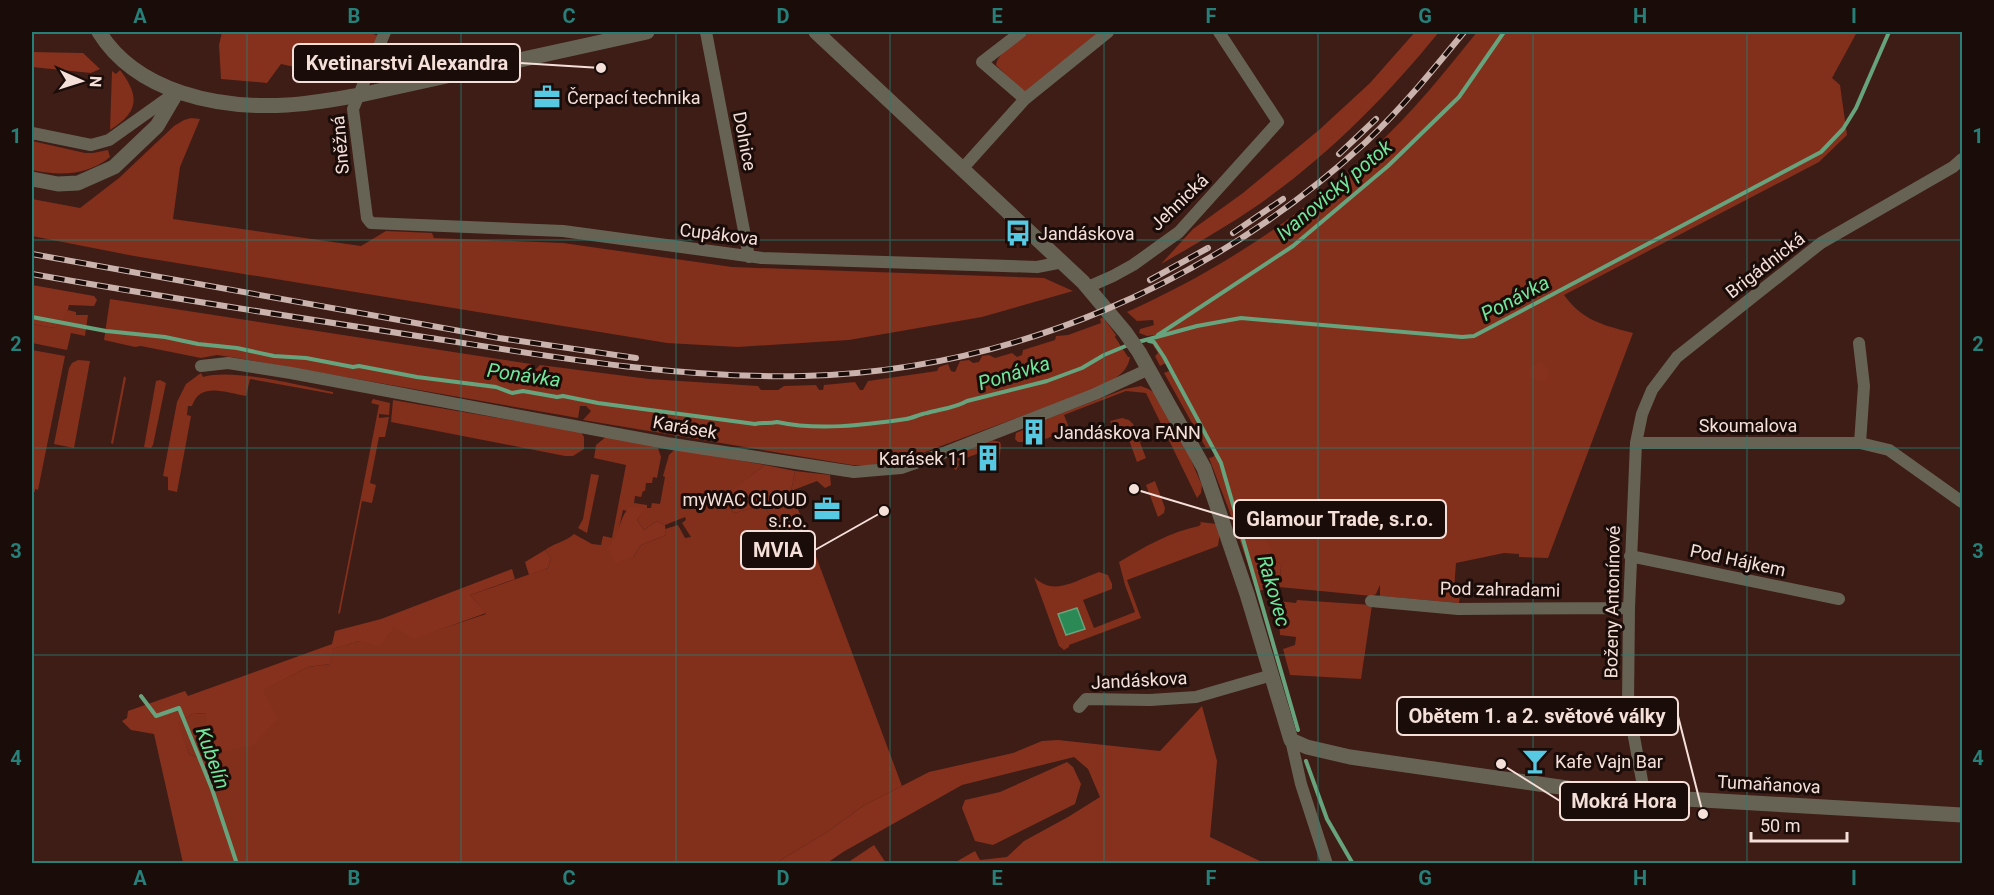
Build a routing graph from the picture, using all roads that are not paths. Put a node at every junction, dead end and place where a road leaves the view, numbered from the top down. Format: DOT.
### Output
graph roads {
  1 [pos="99,32"];
  2 [pos="385,32"];
  3 [pos="647,32"];
  4 [pos="705,32"];
  5 [pos="816,32"];
  6 [pos="1021,32"];
  7 [pos="1108,32"];
  8 [pos="1219,32"];
  9 [pos="177,92"];
  10 [pos="360,95"];
  11 [pos="1025,99"];
  12 [pos="32,133"];
  13 [pos="1962,159"];
  14 [pos="963,168"];
  15 [pos="32,179"];
  16 [pos="370,223"];
  17 [pos="749,257"];
  18 [pos="1063,262"];
  19 [pos="1088,287"];
  20 [pos="1859,343"];
  21 [pos="201,366"];
  22 [pos="1149,369"];
  23 [pos="1636,443"];
  24 [pos="1860,443"];
  25 [pos="1962,502"];
  26 [pos="1630,556"];
  27 [pos="1839,600"];
  28 [pos="1371,601"];
  29 [pos="1629,608"];
  30 [pos="1272,675"];
  31 [pos="1079,707"];
  32 [pos="1291,740"];
  33 [pos="1645,797"];
  34 [pos="1962,815"];
  35 [pos="1327,864"];
  1 -- 9 [label="street"];
  2 -- 10 [label="street, Sněžná"];
  3 -- 10 [label="street"];
  4 -- 17 [label="street, Dolnice"];
  5 -- 14 [label="street"];
  6 -- 11 [label="street"];
  7 -- 11 [label="street"];
  8 -- 19 [label="street, Jehnická"];
  9 -- 10 [label="street"];
  9 -- 12 [label="street"];
  9 -- 15 [label="street"];
  10 -- 16 [label="street, Sněžná"];
  11 -- 14 [label="street"];
  13 -- 23 [label="street, Brigádnická"];
  14 -- 18 [label="street"];
  16 -- 17 [label="street, Cupákova"];
  17 -- 18 [label="street, Cupákova"];
  18 -- 19 [label="street"];
  19 -- 22 [label="street"];
  20 -- 24 [label="street"];
  21 -- 22 [label="street, Karásek"];
  22 -- 30 [label="street"];
  23 -- 24 [label="street, Skoumalova"];
  23 -- 26 [label="street, Boženy Antonínové"];
  24 -- 25 [label="street, Skoumalova"];
  26 -- 27 [label="street, Pod Hájkem"];
  26 -- 29 [label="street, Boženy Antonínové"];
  28 -- 29 [label="street, Pod zahradami"];
  29 -- 33 [label="street, Boženy Antonínové"];
  30 -- 31 [label="street, Jandáskova"];
  30 -- 32 [label="street"];
  32 -- 33 [label="street, Tumaňanova"];
  32 -- 35 [label="street"];
  33 -- 34 [label="street, Tumaňanova"];
}
